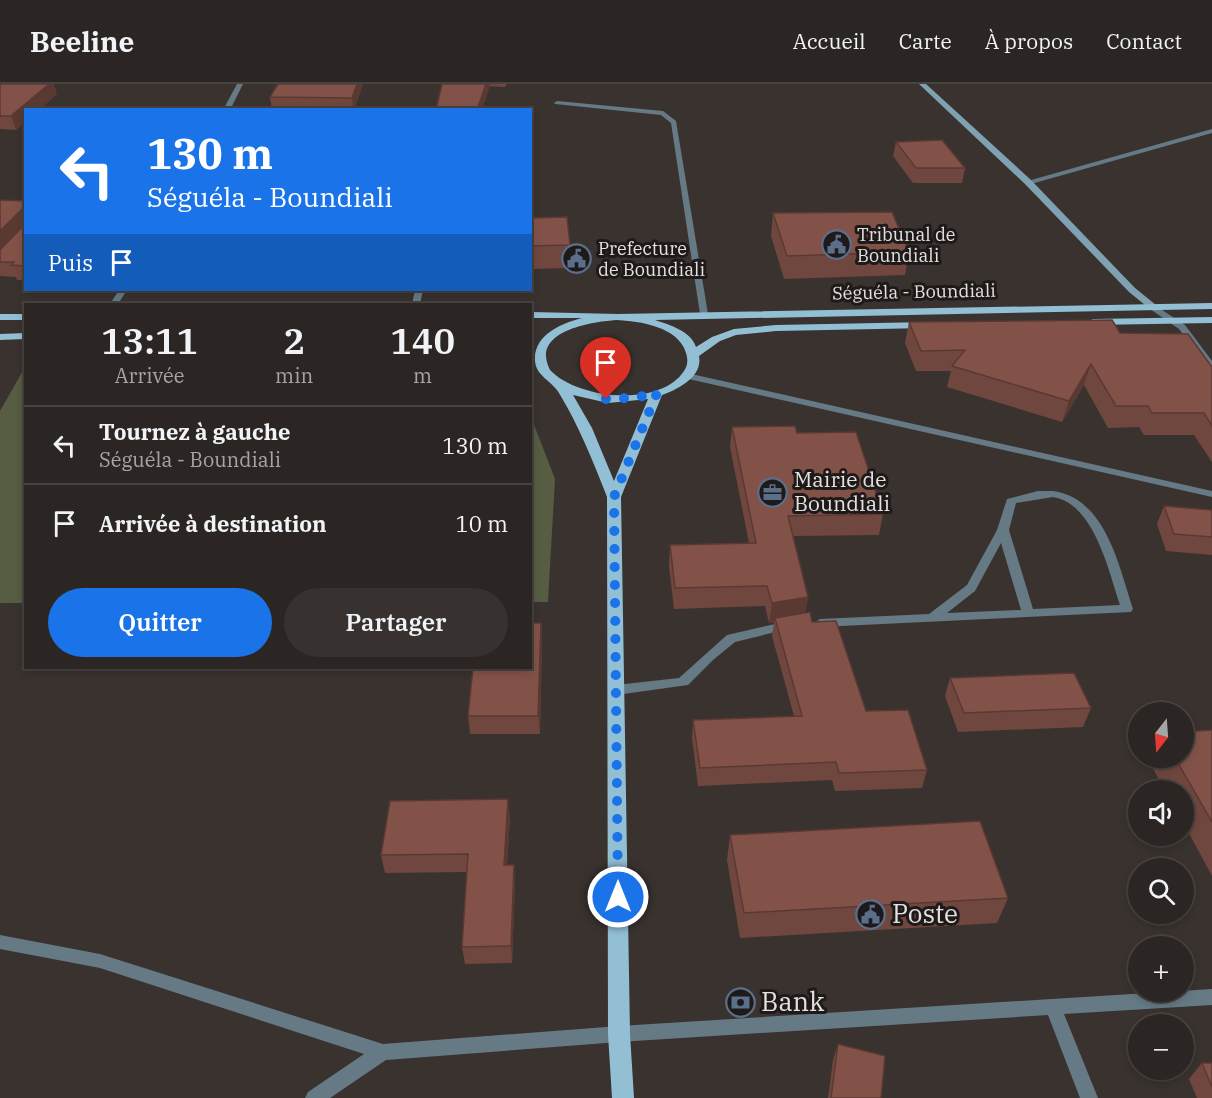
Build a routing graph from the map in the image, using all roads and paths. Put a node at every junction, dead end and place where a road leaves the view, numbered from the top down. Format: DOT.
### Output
graph roads {
  1 [pos="240,84"];
  2 [pos="922,84"];
  3 [pos="557,103"];
  4 [pos="227,108"];
  5 [pos="1212,131"];
  6 [pos="1028,182"];
  7 [pos="1212,306"];
  8 [pos="1153,307"];
  9 [pos="704,314"];
  10 [pos="532,315"];
  11 [pos="0,317"];
  12 [pos="24,317"];
  13 [pos="616,317"];
  14 [pos="1212,320"];
  15 [pos="1173,321"];
  16 [pos="1079,322"];
  17 [pos="939,325"];
  18 [pos="24,336"];
  19 [pos="0,337"];
  20 [pos="694,354"];
  21 [pos="535,356"];
  22 [pos="1212,367"];
  23 [pos="687,376"];
  24 [pos="561,386"];
  25 [pos="657,393"];
  26 [pos="1212,494"];
  27 [pos="614,497"];
  28 [pos="1003,530"];
  29 [pos="1028,613"];
  30 [pos="933,617"];
  31 [pos="616,690"];
  32 [pos="0,942"];
  33 [pos="1212,997"];
  34 [pos="1053,1007"];
  35 [pos="619,1034"];
  36 [pos="383,1052"];
  37 [pos="314,1098"];
  38 [pos="623,1098"];
  39 [pos="1089,1098"];
  1 -- 4 [label="street"];
  2 -- 6 [label="main road"];
  3 -- 9 [label="street"];
  5 -- 6 [label="street"];
  6 -- 8 [label="main road"];
  7 -- 8 [label="main road, Séguéla - Boundiali"];
  8 -- 9 [label="main road, Séguéla - Boundiali"];
  8 -- 15 [label="street"];
  9 -- 13 [label="main road, Séguéla - Boundiali"];
  10 -- 13 [label="main road"];
  11 -- 12 [label="main road"];
  13 -- 20 [label="main road, Séguéla - Boundiali"];
  13 -- 21 [label="main road, Séguéla - Boundiali"];
  14 -- 15 [label="main road"];
  15 -- 16 [label="main road"];
  15 -- 22 [label="street"];
  17 -- 20 [label="main road, Séguéla - Boundiali"];
  18 -- 19 [label="main road"];
  20 -- 23 [label="main road"];
  21 -- 24 [label="main road, Séguéla - Boundiali"];
  23 -- 25 [label="main road, Séguéla - Boundiali"];
  23 -- 26 [label="street"];
  24 -- 25 [label="main road, Séguéla - Boundiali"];
  24 -- 27 [label="main road"];
  25 -- 27 [label="main road"];
  27 -- 31 [label="main road"];
  28 -- 29 [label="street"];
  28 -- 29 [label="street"];
  28 -- 30 [label="street"];
  29 -- 30 [label="street"];
  30 -- 31 [label="street"];
  31 -- 35 [label="main road"];
  32 -- 36 [label="street"];
  33 -- 34 [label="street"];
  34 -- 35 [label="street"];
  34 -- 39 [label="street"];
  35 -- 36 [label="street"];
  35 -- 38 [label="main road"];
  36 -- 37 [label="street"];
}
